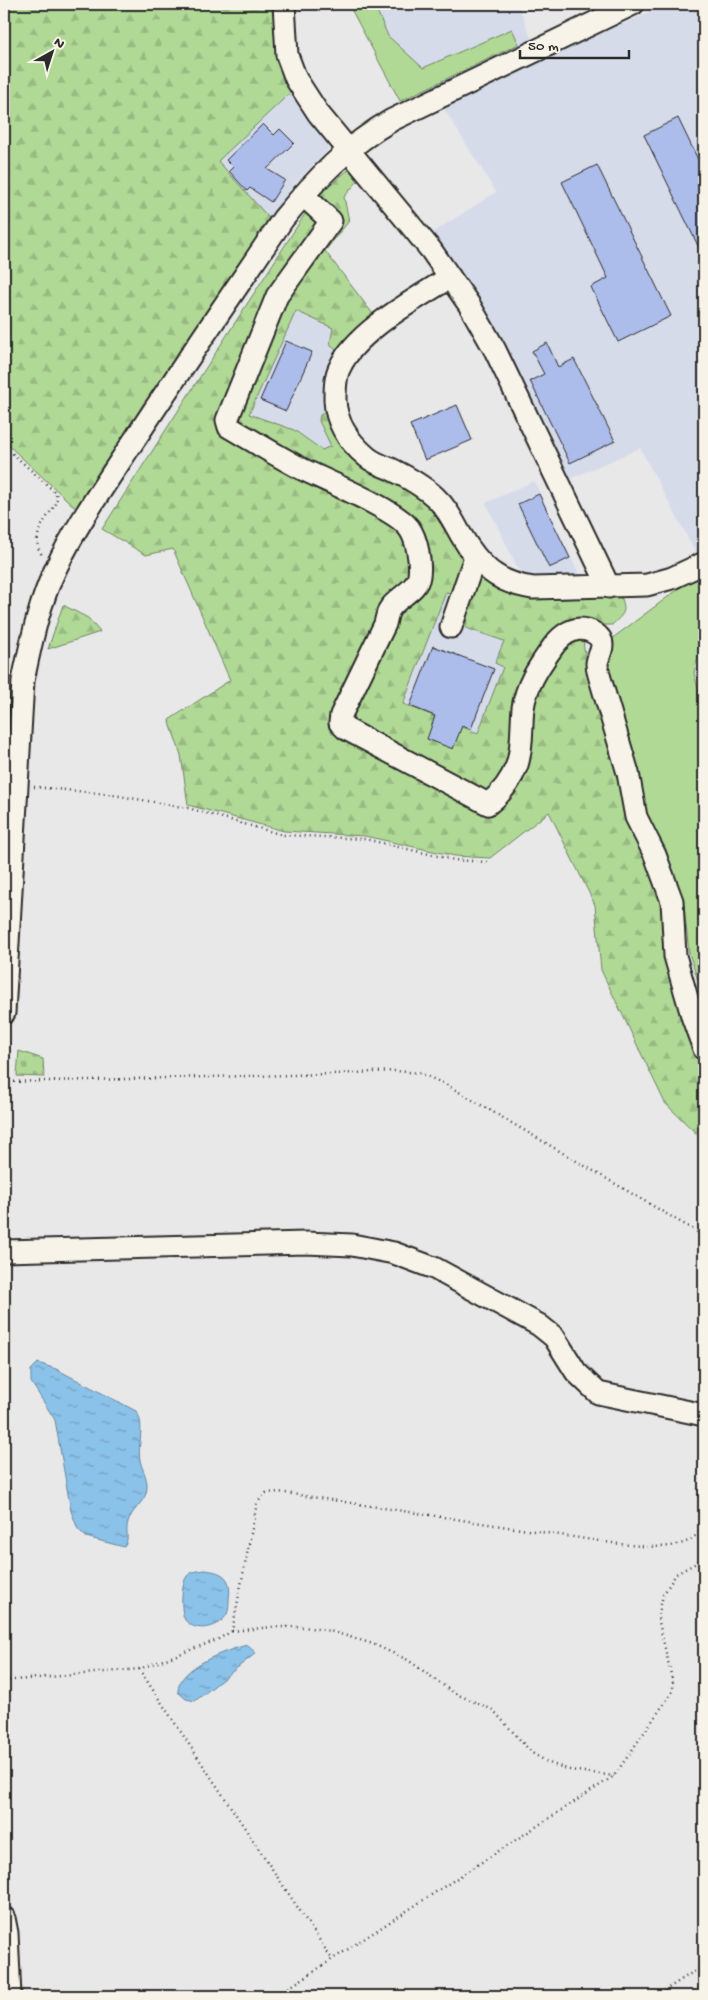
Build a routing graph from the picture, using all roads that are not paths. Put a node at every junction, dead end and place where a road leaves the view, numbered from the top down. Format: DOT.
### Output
graph roads {
  1 [pos="284,4"];
  2 [pos="632,4"];
  3 [pos="349,149"];
  4 [pos="303,195"];
  5 [pos="450,277"];
  6 [pos="475,557"];
  7 [pos="704,563"];
  8 [pos="609,587"];
  9 [pos="451,627"];
  10 [pos="12,745"];
  11 [pos="4,1013"];
  12 [pos="704,1048"];
  13 [pos="4,1251"];
  14 [pos="704,1415"];
  15 [pos="4,1918"];
  16 [pos="10,1996"];
  1 -- 3 [label="street"];
  2 -- 3 [label="street"];
  3 -- 4 [label="street"];
  3 -- 5 [label="street"];
  4 -- 10 [label="street"];
  4 -- 12 [label="street"];
  5 -- 6 [label="street"];
  5 -- 8 [label="street"];
  6 -- 8 [label="street"];
  6 -- 9 [label="street"];
  7 -- 8 [label="street"];
  10 -- 11 [label="street"];
  13 -- 14 [label="street"];
  15 -- 16 [label="street"];
}
